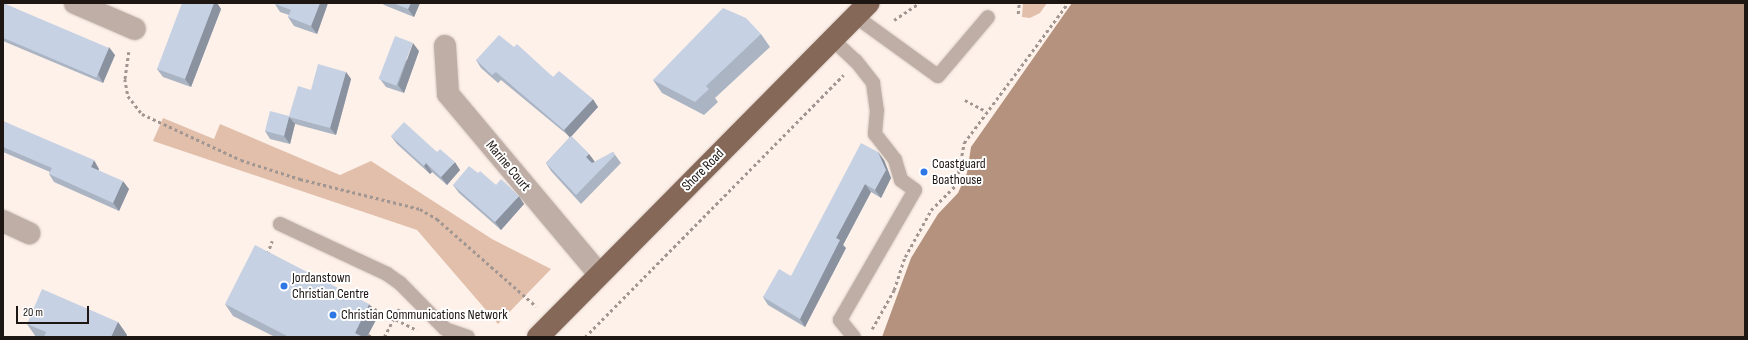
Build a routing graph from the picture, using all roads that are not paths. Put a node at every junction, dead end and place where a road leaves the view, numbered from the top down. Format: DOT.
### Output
graph roads {
  1 [pos="75,3"];
  2 [pos="861,10"];
  3 [pos="988,17"];
  4 [pos="135,29"];
  5 [pos="832,39"];
  6 [pos="445,46"];
  7 [pos="3,221"];
  8 [pos="280,224"];
  9 [pos="29,234"];
  10 [pos="599,274"];
  11 [pos="468,337"];
  12 [pos="538,337"];
  13 [pos="854,337"];
  1 -- 4 [label="street"];
  2 -- 3 [label="lane"];
  2 -- 5 [label="highway, Shore Road"];
  5 -- 10 [label="highway, Shore Road"];
  5 -- 13 [label="lane"];
  6 -- 10 [label="street, Marine Court"];
  7 -- 9 [label="street"];
  8 -- 11 [label="lane"];
  10 -- 12 [label="highway, Shore Road"];
}
